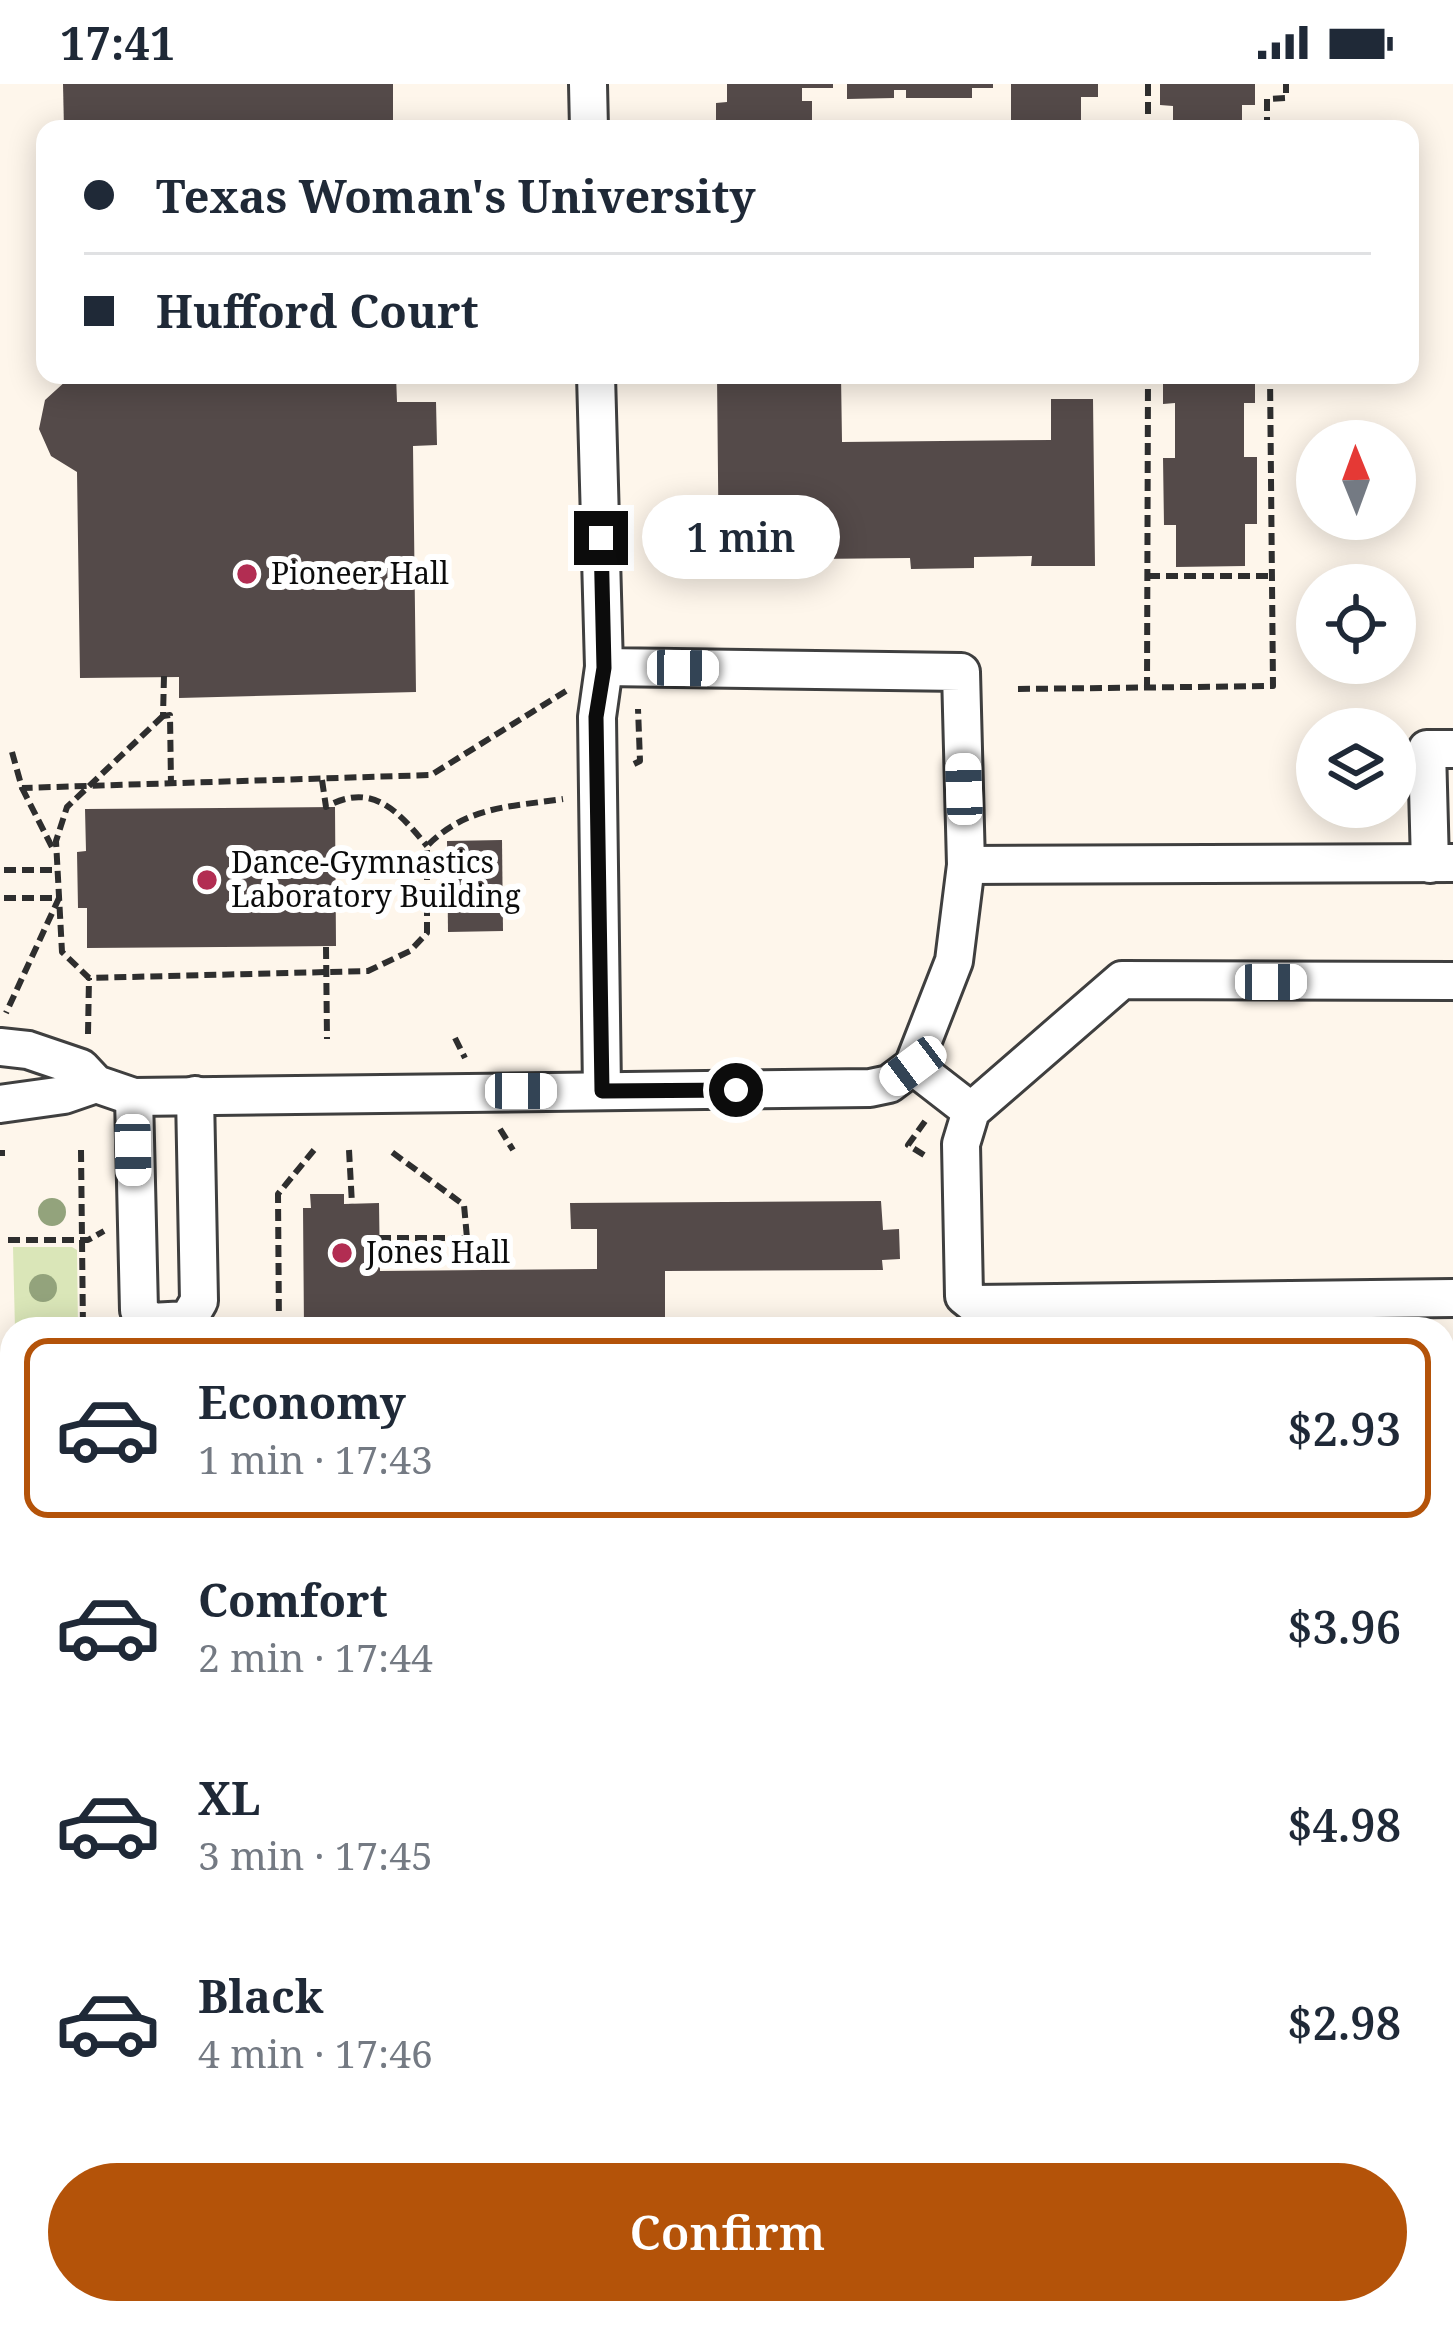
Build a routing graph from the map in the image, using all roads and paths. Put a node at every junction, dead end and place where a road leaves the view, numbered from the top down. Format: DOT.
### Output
graph roads {
  1 [pos="588,84"];
  2 [pos="1148,84"];
  3 [pos="1286,84"];
  4 [pos="590,120"];
  5 [pos="1148,120"];
  6 [pos="1268,120"];
  7 [pos="597,384"];
  8 [pos="1148,384"];
  9 [pos="1270,384"];
  10 [pos="1148,576"];
  11 [pos="1272,576"];
  12 [pos="621,668"];
  13 [pos="164,676"];
  14 [pos="1148,688"];
  15 [pos="1018,689"];
  16 [pos="163,716"];
  17 [pos="1453,749"];
  18 [pos="12,752"];
  19 [pos="322,780"];
  20 [pos="598,783"];
  21 [pos="171,784"];
  22 [pos="91,786"];
  23 [pos="22,788"];
  24 [pos="427,846"];
  25 [pos="57,855"];
  26 [pos="1441,863"];
  27 [pos="966,865"];
  28 [pos="4,870"];
  29 [pos="58,870"];
  30 [pos="4,898"];
  31 [pos="59,898"];
  32 [pos="326,946"];
  33 [pos="326,974"];
  34 [pos="89,978"];
  35 [pos="1453,981"];
  36 [pos="2,1032"];
  37 [pos="327,1039"];
  38 [pos="88,1040"];
  39 [pos="901,1075"];
  40 [pos="96,1084"];
  41 [pos="602,1091"];
  42 [pos="195,1095"];
  43 [pos="134,1097"];
  44 [pos="0,1104"];
  45 [pos="971,1111"];
  46 [pos="926,1120"];
  47 [pos="507,1139"];
  48 [pos="908,1145"];
  49 [pos="80,1150"];
  50 [pos="314,1150"];
  51 [pos="349,1150"];
  52 [pos="389,1150"];
  53 [pos="513,1150"];
  54 [pos="352,1204"];
  55 [pos="379,1238"];
  56 [pos="8,1240"];
  57 [pos="85,1240"];
  58 [pos="1453,1298"];
  59 [pos="1292,1315"];
  60 [pos="83,1317"];
  61 [pos="145,1317"];
  62 [pos="190,1317"];
  63 [pos="279,1317"];
  1 -- 4 [label="street"];
  2 -- 5 [label="path"];
  3 -- 6 [label="path"];
  7 -- 12 [label="street"];
  8 -- 10 [label="path"];
  9 -- 11 [label="path"];
  10 -- 11 [label="path"];
  10 -- 14 [label="path"];
  11 -- 14 [label="path"];
  12 -- 19 [label="path"];
  12 -- 20 [label="street"];
  12 -- 20 [label="path"];
  12 -- 27 [label="street"];
  13 -- 16 [label="path"];
  14 -- 15 [label="path"];
  16 -- 21 [label="path"];
  16 -- 22 [label="path"];
  17 -- 26 [label="street"];
  18 -- 23 [label="path"];
  19 -- 21 [label="path"];
  19 -- 24 [label="path"];
  20 -- 24 [label="path"];
  20 -- 41 [label="street"];
  21 -- 22 [label="path"];
  22 -- 23 [label="path"];
  22 -- 25 [label="path"];
  23 -- 25 [label="path"];
  24 -- 33 [label="path"];
  25 -- 29 [label="path"];
  26 -- 27 [label="street"];
  27 -- 39 [label="street"];
  28 -- 29 [label="path"];
  29 -- 31 [label="path"];
  30 -- 31 [label="path"];
  31 -- 34 [label="path"];
  31 -- 36 [label="path"];
  32 -- 33 [label="path"];
  33 -- 34 [label="path"];
  33 -- 37 [label="path"];
  34 -- 38 [label="path"];
  35 -- 45 [label="street"];
  36 -- 40 [label="street"];
  39 -- 41 [label="street"];
  39 -- 45 [label="street"];
  40 -- 43 [label="street"];
  40 -- 44 [label="street"];
  41 -- 42 [label="street"];
  42 -- 43 [label="street"];
  42 -- 62 [label="street"];
  43 -- 61 [label="street"];
  45 -- 59 [label="street"];
  46 -- 48 [label="path"];
  47 -- 53 [label="path"];
  49 -- 57 [label="path"];
  50 -- 63 [label="path"];
  51 -- 54 [label="path"];
  52 -- 55 [label="path"];
  56 -- 57 [label="path"];
  57 -- 60 [label="path"];
  58 -- 59 [label="street"];
}
